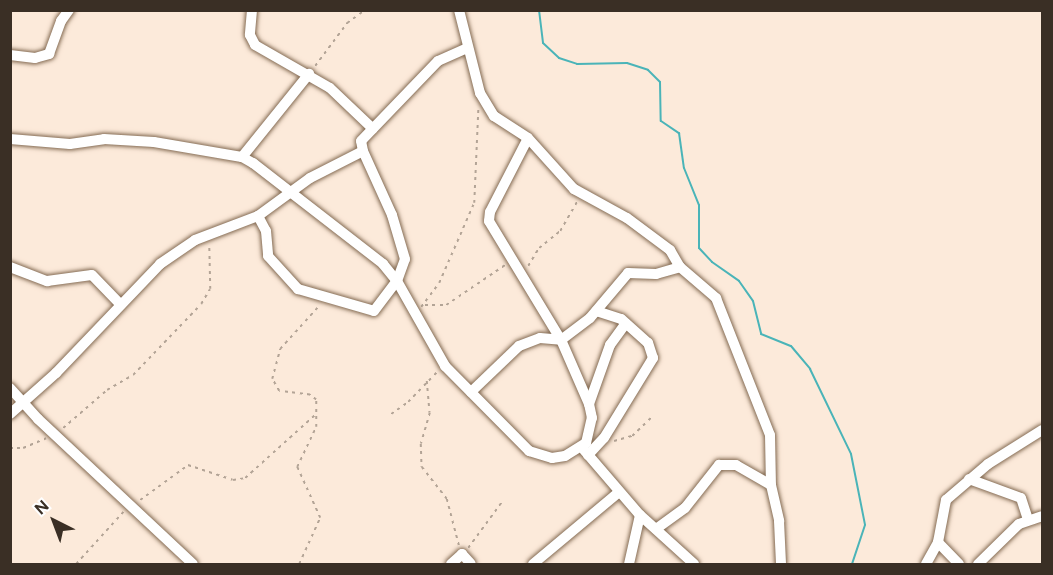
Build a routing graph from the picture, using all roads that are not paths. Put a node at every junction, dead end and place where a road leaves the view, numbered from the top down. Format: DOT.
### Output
graph roads {
  1 [pos="69,10"];
  2 [pos="252,10"];
  3 [pos="459,10"];
  4 [pos="467,48"];
  5 [pos="10,55"];
  6 [pos="309,74"];
  7 [pos="373,129"];
  8 [pos="528,138"];
  9 [pos="10,139"];
  10 [pos="363,151"];
  11 [pos="242,157"];
  12 [pos="292,191"];
  13 [pos="258,216"];
  14 [pos="10,267"];
  15 [pos="680,267"];
  16 [pos="397,280"];
  17 [pos="120,304"];
  18 [pos="596,311"];
  19 [pos="625,324"];
  20 [pos="561,340"];
  21 [pos="10,388"];
  22 [pos="471,392"];
  23 [pos="23,404"];
  24 [pos="589,404"];
  25 [pos="10,414"];
  26 [pos="1042,430"];
  27 [pos="585,452"];
  28 [pos="969,478"];
  29 [pos="771,485"];
  30 [pos="619,492"];
  31 [pos="640,515"];
  32 [pos="1042,516"];
  33 [pos="1028,519"];
  34 [pos="656,529"];
  35 [pos="938,542"];
  36 [pos="193,564"];
  37 [pos="451,564"];
  38 [pos="471,564"];
  39 [pos="533,564"];
  40 [pos="628,564"];
  41 [pos="694,564"];
  42 [pos="781,564"];
  43 [pos="926,564"];
  44 [pos="959,564"];
  45 [pos="978,564"];
  1 -- 5 [label="street"];
  2 -- 6 [label="street"];
  3 -- 4 [label="street"];
  4 -- 7 [label="street"];
  4 -- 8 [label="street"];
  6 -- 7 [label="street"];
  6 -- 11 [label="street"];
  7 -- 10 [label="street"];
  8 -- 15 [label="street"];
  8 -- 20 [label="street"];
  9 -- 11 [label="street"];
  10 -- 12 [label="street"];
  10 -- 16 [label="street"];
  11 -- 12 [label="street"];
  12 -- 13 [label="street"];
  12 -- 16 [label="street"];
  13 -- 16 [label="street"];
  13 -- 17 [label="street"];
  14 -- 17 [label="street"];
  15 -- 18 [label="street"];
  15 -- 29 [label="street"];
  16 -- 22 [label="street"];
  17 -- 23 [label="street"];
  18 -- 19 [label="street"];
  18 -- 20 [label="street"];
  19 -- 24 [label="street"];
  19 -- 27 [label="street"];
  20 -- 22 [label="street"];
  20 -- 24 [label="street"];
  21 -- 23 [label="street"];
  22 -- 27 [label="street"];
  23 -- 25 [label="street"];
  23 -- 36 [label="street"];
  24 -- 27 [label="street"];
  26 -- 28 [label="street"];
  27 -- 30 [label="street"];
  28 -- 33 [label="street"];
  28 -- 35 [label="street"];
  29 -- 34 [label="street"];
  29 -- 42 [label="street"];
  30 -- 31 [label="street"];
  30 -- 39 [label="street"];
  31 -- 34 [label="street"];
  31 -- 40 [label="street"];
  32 -- 33 [label="street"];
  33 -- 45 [label="street"];
  34 -- 41 [label="street"];
  35 -- 43 [label="street"];
  35 -- 44 [label="street"];
  37 -- 38 [label="street"];
}
